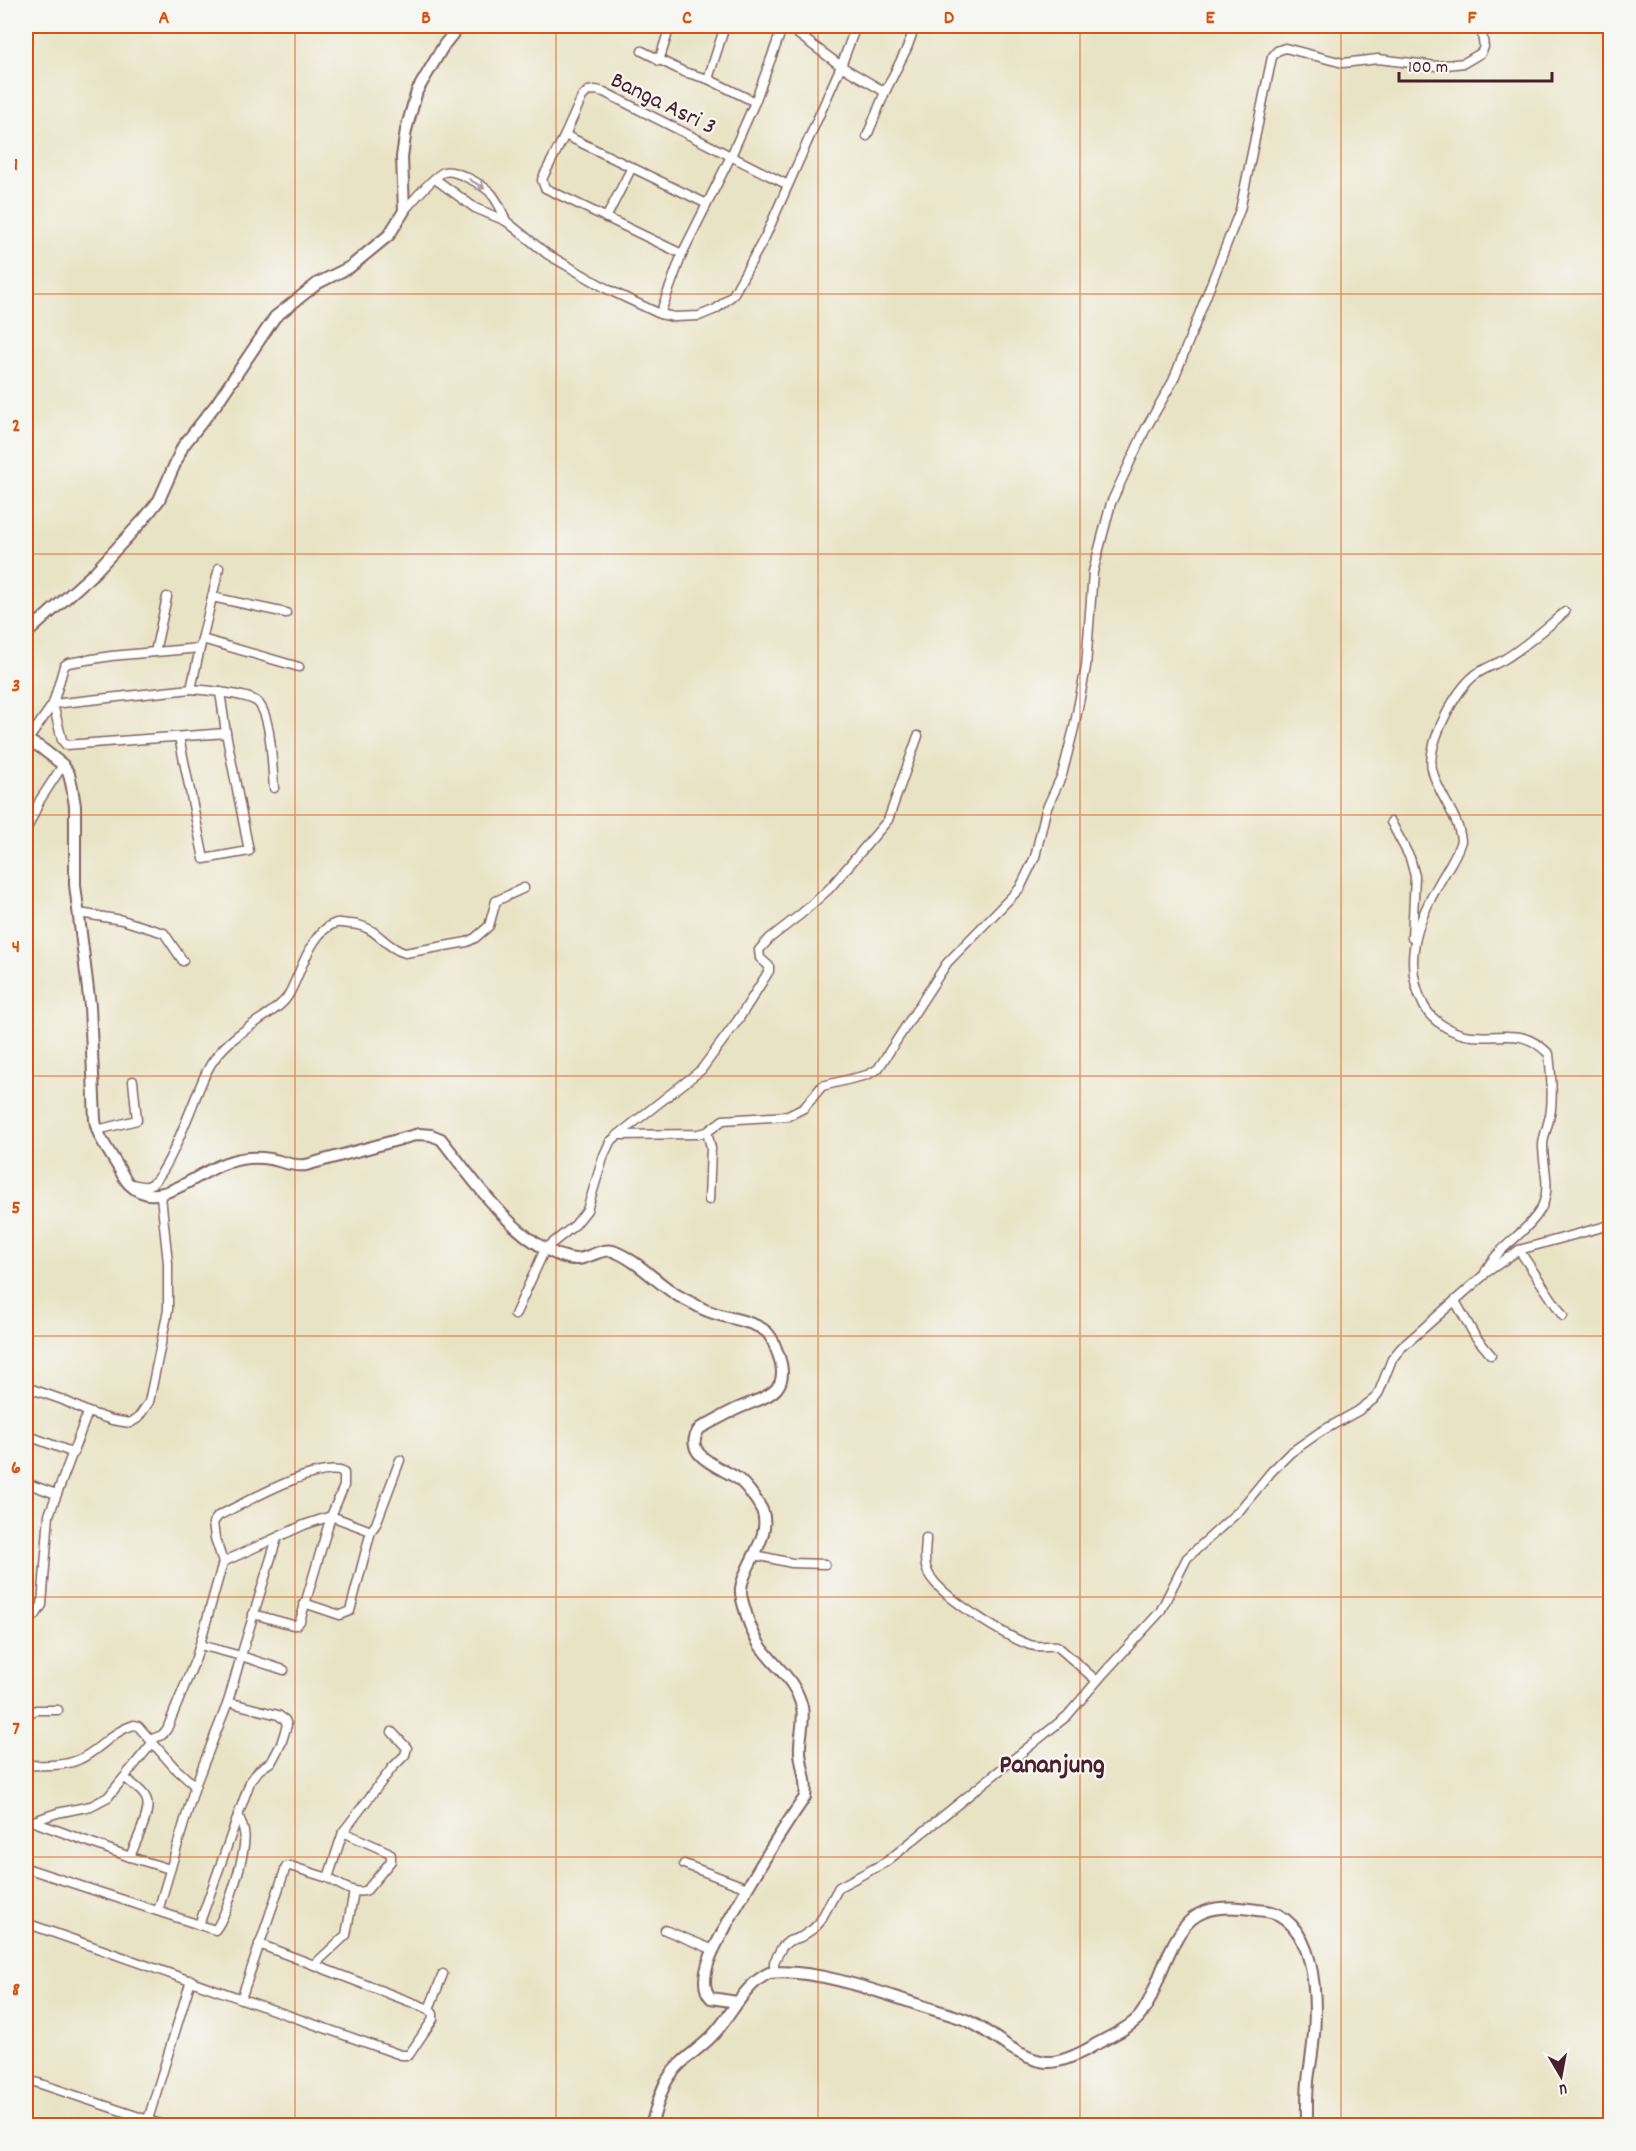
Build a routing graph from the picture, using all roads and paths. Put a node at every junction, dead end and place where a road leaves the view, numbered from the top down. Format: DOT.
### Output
graph roads {
  1 [pos="459,26"];
  2 [pos="669,26"];
  3 [pos="726,26"];
  4 [pos="784,26"];
  5 [pos="856,26"];
  6 [pos="915,26"];
  7 [pos="1481,26"];
  8 [pos="642,51"];
  9 [pos="659,61"];
  10 [pos="841,66"];
  11 [pos="708,79"];
  12 [pos="885,92"];
  13 [pos="755,102"];
  14 [pos="565,135"];
  15 [pos="867,136"];
  16 [pos="731,156"];
  17 [pos="632,167"];
  18 [pos="435,179"];
  19 [pos="788,185"];
  20 [pos="707,204"];
  21 [pos="404,212"];
  22 [pos="606,218"];
  23 [pos="506,221"];
  24 [pos="682,255"];
  25 [pos="660,314"];
  26 [pos="219,568"];
  27 [pos="167,597"];
  28 [pos="212,597"];
  29 [pos="1565,612"];
  30 [pos="286,613"];
  31 [pos="26,634"];
  32 [pos="201,644"];
  33 [pos="155,652"];
  34 [pos="299,668"];
  35 [pos="191,689"];
  36 [pos="220,692"];
  37 [pos="53,704"];
  38 [pos="226,733"];
  39 [pos="918,736"];
  40 [pos="179,737"];
  41 [pos="27,740"];
  42 [pos="63,765"];
  43 [pos="274,788"];
  44 [pos="1391,822"];
  45 [pos="26,831"];
  46 [pos="524,888"];
  47 [pos="79,913"];
  48 [pos="1413,947"];
  49 [pos="183,961"];
  50 [pos="134,1081"];
  51 [pos="97,1130"];
  52 [pos="708,1132"];
  53 [pos="618,1135"];
  54 [pos="128,1184"];
  55 [pos="161,1196"];
  56 [pos="709,1200"];
  57 [pos="1611,1225"];
  58 [pos="545,1249"];
  59 [pos="1519,1250"];
  60 [pos="1484,1275"];
  61 [pos="1455,1301"];
  62 [pos="515,1315"];
  63 [pos="1563,1316"];
  64 [pos="1491,1355"];
  65 [pos="26,1387"];
  66 [pos="88,1412"];
  67 [pos="26,1435"];
  68 [pos="74,1453"];
  69 [pos="400,1460"];
  70 [pos="26,1483"];
  71 [pos="57,1494"];
  72 [pos="331,1516"];
  73 [pos="371,1531"];
  74 [pos="277,1538"];
  75 [pos="926,1538"];
  76 [pos="755,1555"];
  77 [pos="223,1562"];
  78 [pos="825,1564"];
  79 [pos="304,1603"];
  80 [pos="253,1614"];
  81 [pos="26,1618"];
  82 [pos="200,1645"];
  83 [pos="241,1656"];
  84 [pos="285,1670"];
  85 [pos="1097,1681"];
  86 [pos="228,1702"];
  87 [pos="58,1710"];
  88 [pos="26,1715"];
  89 [pos="26,1729"];
  90 [pos="392,1732"];
  91 [pos="152,1741"];
  92 [pos="26,1765"];
  93 [pos="125,1778"];
  94 [pos="195,1786"];
  95 [pos="238,1814"];
  96 [pos="30,1820"];
  97 [pos="343,1832"];
  98 [pos="130,1857"];
  99 [pos="684,1864"];
  100 [pos="26,1868"];
  101 [pos="170,1869"];
  102 [pos="328,1878"];
  103 [pos="747,1888"];
  104 [pos="354,1891"];
  105 [pos="158,1911"];
  106 [pos="26,1923"];
  107 [pos="199,1925"];
  108 [pos="665,1930"];
  109 [pos="259,1944"];
  110 [pos="714,1950"];
  111 [pos="315,1964"];
  112 [pos="774,1972"];
  113 [pos="443,1974"];
  114 [pos="191,1980"];
  115 [pos="241,1999"];
  116 [pos="737,2002"];
  117 [pos="429,2009"];
  118 [pos="26,2079"];
  119 [pos="147,2122"];
  120 [pos="166,2126"];
  121 [pos="651,2126"];
  122 [pos="1307,2126"];
  1 -- 21 [label="street"];
  2 -- 9 [label="street"];
  3 -- 11 [label="street"];
  4 -- 10 [label="street"];
  4 -- 13 [label="street"];
  5 -- 10 [label="street"];
  6 -- 12 [label="street"];
  7 -- 52 [label="street"];
  8 -- 9 [label="street"];
  9 -- 11 [label="street"];
  10 -- 12 [label="street"];
  10 -- 19 [label="street"];
  11 -- 13 [label="street"];
  12 -- 15 [label="street"];
  13 -- 16 [label="street"];
  14 -- 16 [label="street, Banga Asri 3"];
  14 -- 17 [label="street"];
  14 -- 22 [label="street, Banga Asri 3"];
  16 -- 19 [label="street"];
  16 -- 20 [label="street"];
  17 -- 20 [label="street"];
  17 -- 22 [label="street"];
  18 -- 21 [label="street"];
  18 -- 23 [label="street"];
  18 -- 23 [label="street, one-way"];
  19 -- 25 [label="street"];
  20 -- 24 [label="street"];
  21 -- 31 [label="street"];
  22 -- 24 [label="street, Banga Asri 3"];
  23 -- 25 [label="street"];
  24 -- 25 [label="street"];
  26 -- 28 [label="street"];
  27 -- 33 [label="street"];
  28 -- 30 [label="street"];
  28 -- 32 [label="street"];
  29 -- 48 [label="street"];
  32 -- 33 [label="street"];
  32 -- 34 [label="street"];
  32 -- 35 [label="street"];
  33 -- 37 [label="street"];
  35 -- 36 [label="street"];
  35 -- 37 [label="street"];
  36 -- 38 [label="street"];
  36 -- 43 [label="street"];
  37 -- 40 [label="street"];
  37 -- 41 [label="street"];
  38 -- 40 [label="street"];
  38 -- 40 [label="street"];
  39 -- 53 [label="street"];
  41 -- 42 [label="street"];
  42 -- 45 [label="street"];
  42 -- 47 [label="street"];
  44 -- 48 [label="street"];
  46 -- 54 [label="street"];
  47 -- 49 [label="street"];
  47 -- 51 [label="street"];
  48 -- 60 [label="street"];
  50 -- 51 [label="street"];
  51 -- 54 [label="street"];
  52 -- 53 [label="street"];
  52 -- 56 [label="street"];
  53 -- 58 [label="street"];
  54 -- 55 [label="street"];
  55 -- 58 [label="street"];
  55 -- 66 [label="street"];
  57 -- 59 [label="street"];
  58 -- 62 [label="street"];
  58 -- 76 [label="street"];
  59 -- 60 [label="street"];
  59 -- 63 [label="street"];
  60 -- 61 [label="street"];
  61 -- 64 [label="street"];
  61 -- 85 [label="street"];
  65 -- 66 [label="street"];
  66 -- 68 [label="street"];
  67 -- 68 [label="street"];
  68 -- 71 [label="street"];
  69 -- 73 [label="street"];
  70 -- 71 [label="street"];
  71 -- 81 [label="street"];
  72 -- 73 [label="street"];
  72 -- 74 [label="street"];
  72 -- 77 [label="street"];
  72 -- 79 [label="street"];
  73 -- 79 [label="street"];
  74 -- 77 [label="street"];
  74 -- 80 [label="street"];
  75 -- 85 [label="street"];
  76 -- 78 [label="street"];
  76 -- 103 [label="street"];
  77 -- 82 [label="street"];
  79 -- 80 [label="street"];
  80 -- 83 [label="street"];
  82 -- 83 [label="street"];
  82 -- 91 [label="street"];
  83 -- 84 [label="street"];
  83 -- 86 [label="street"];
  85 -- 112 [label="street"];
  86 -- 94 [label="street"];
  86 -- 95 [label="street"];
  87 -- 88 [label="street"];
  88 -- 89 [label="street"];
  90 -- 97 [label="street"];
  91 -- 92 [label="street"];
  91 -- 93 [label="street"];
  91 -- 94 [label="street"];
  93 -- 96 [label="street"];
  93 -- 98 [label="street"];
  94 -- 101 [label="street"];
  95 -- 107 [label="street"];
  95 -- 107 [label="street"];
  96 -- 98 [label="street"];
  97 -- 102 [label="street"];
  97 -- 104 [label="street"];
  98 -- 101 [label="street"];
  99 -- 103 [label="street"];
  100 -- 105 [label="street"];
  101 -- 105 [label="street"];
  102 -- 104 [label="street"];
  102 -- 109 [label="street"];
  103 -- 110 [label="street"];
  104 -- 111 [label="street"];
  105 -- 107 [label="street"];
  106 -- 114 [label="street"];
  108 -- 110 [label="street"];
  109 -- 111 [label="street"];
  109 -- 115 [label="street"];
  110 -- 116 [label="street"];
  111 -- 117 [label="street"];
  112 -- 116 [label="street"];
  112 -- 122 [label="street"];
  113 -- 117 [label="street"];
  114 -- 115 [label="street"];
  114 -- 119 [label="street"];
  115 -- 117 [label="street"];
  116 -- 121 [label="street"];
  118 -- 119 [label="street"];
  119 -- 120 [label="street"];
}
